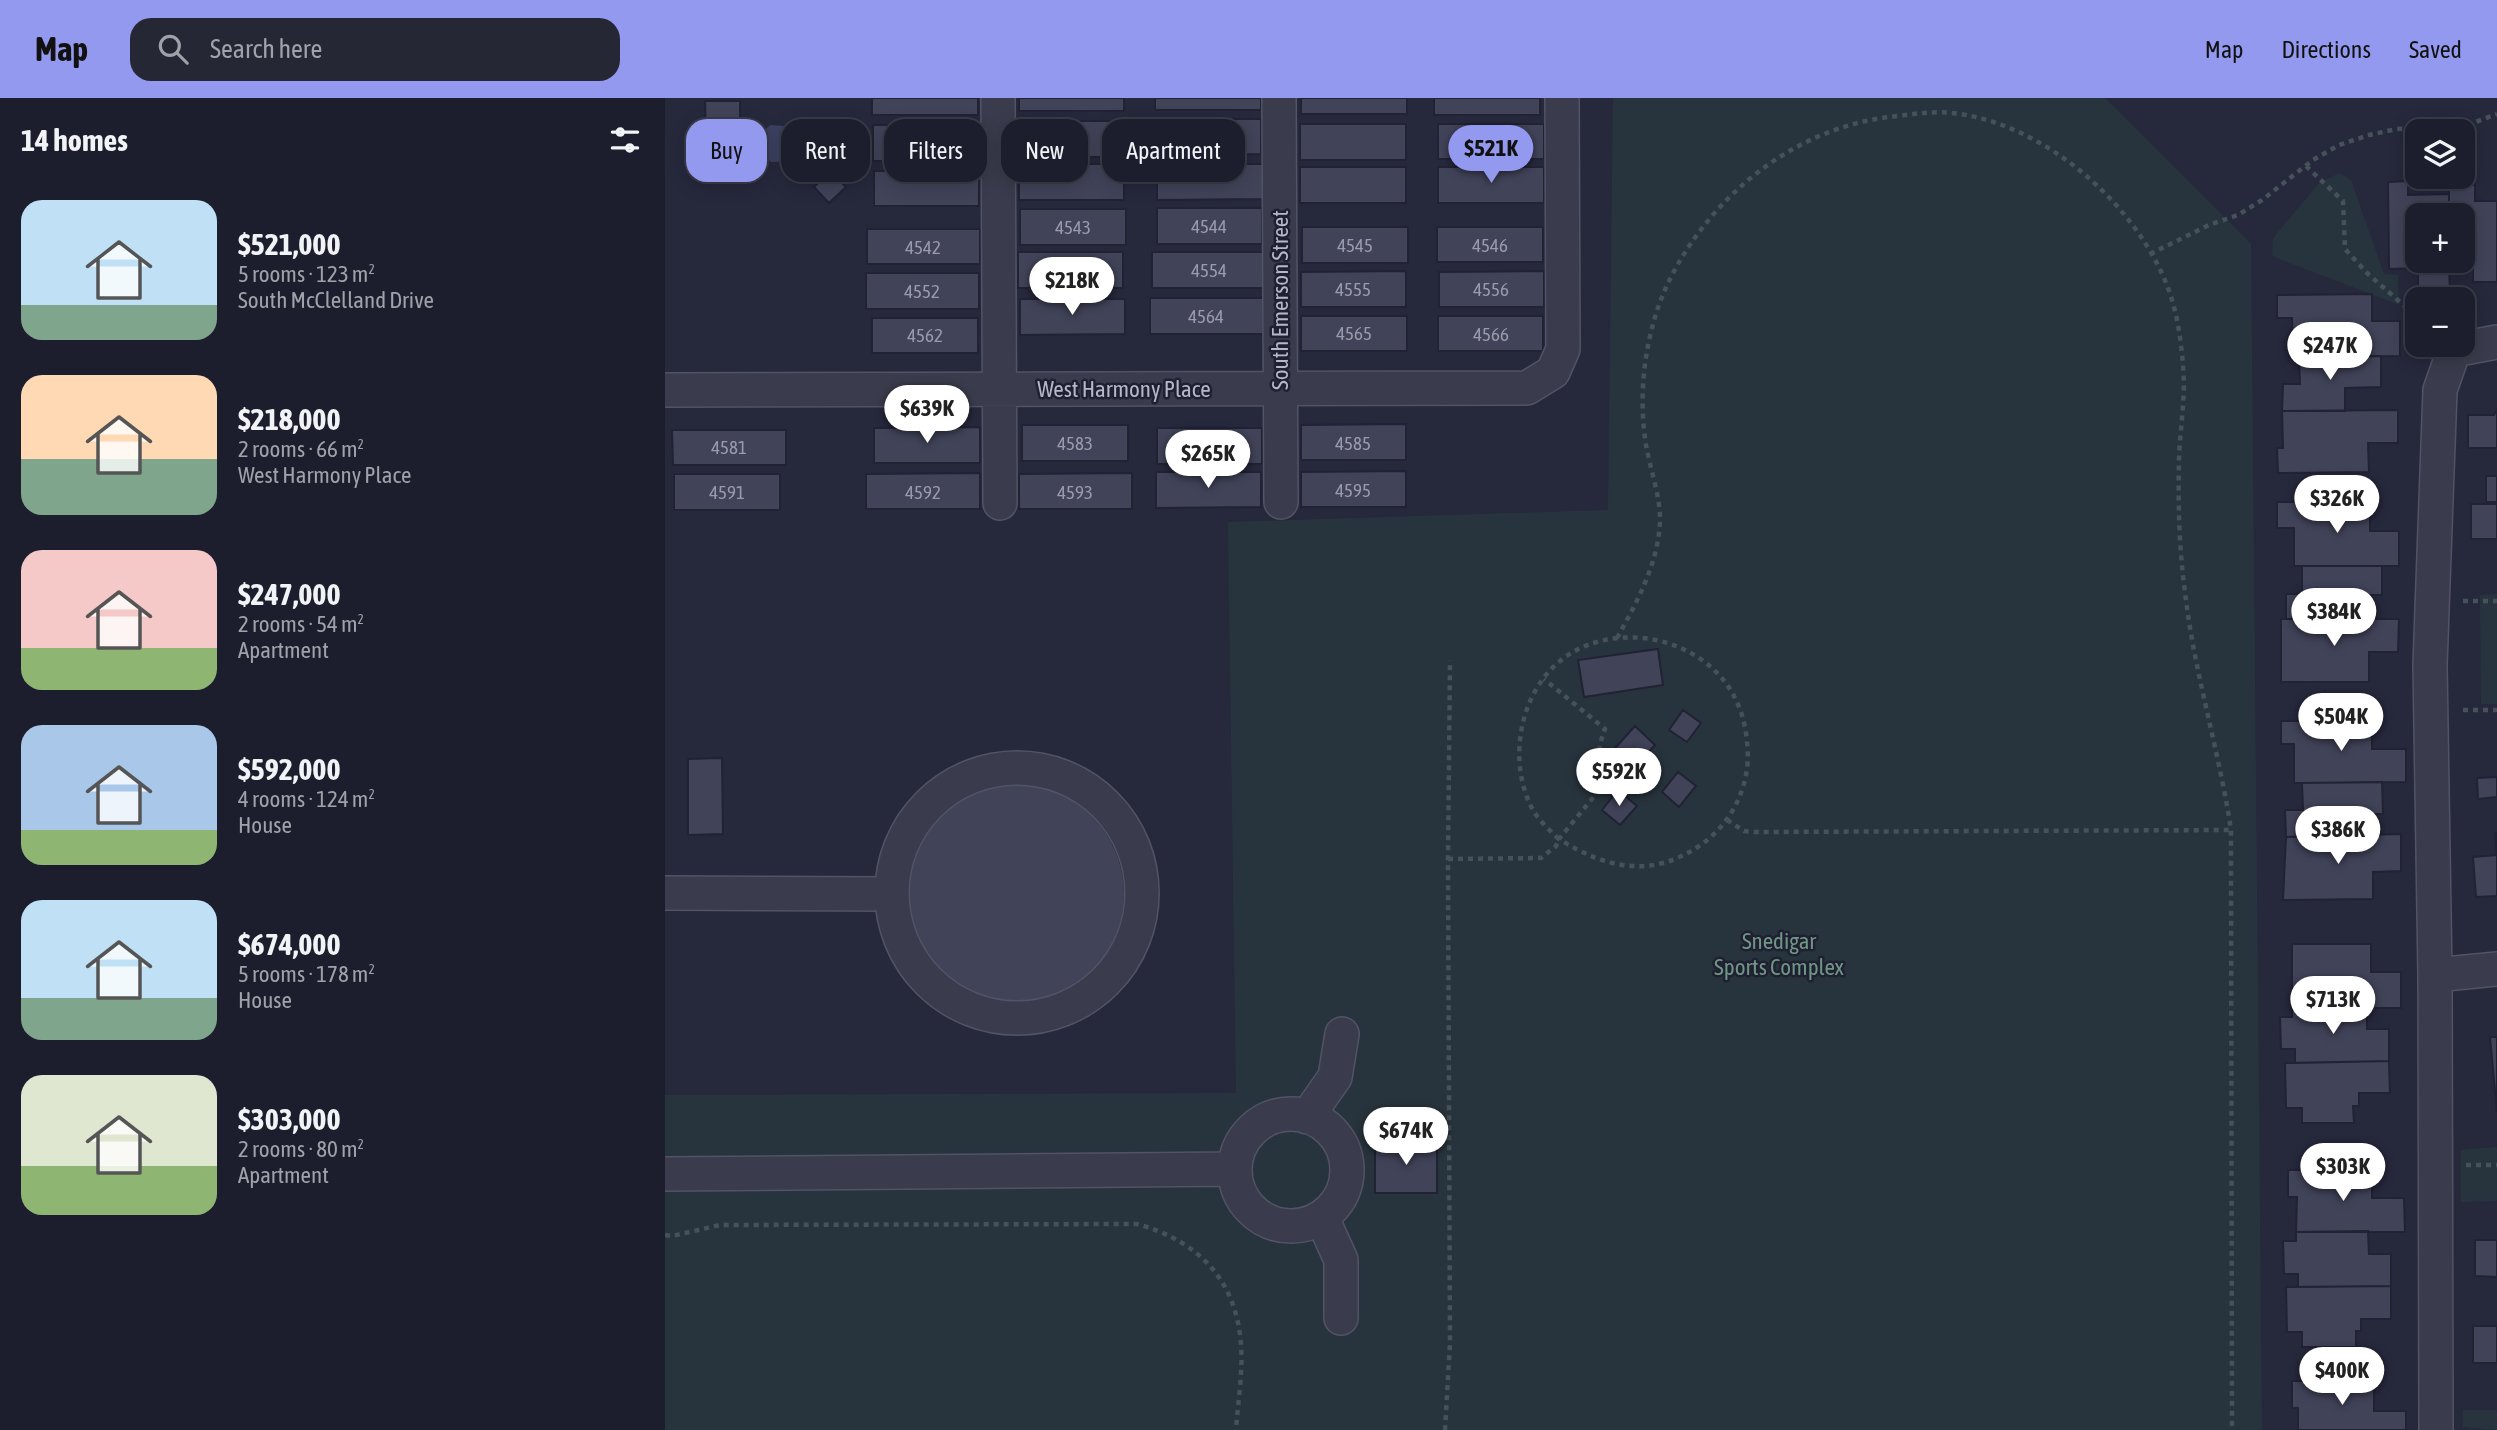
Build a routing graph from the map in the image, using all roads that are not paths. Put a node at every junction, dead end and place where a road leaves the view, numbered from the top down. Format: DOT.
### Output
graph roads {
  1 [pos="998,98"];
  2 [pos="1279,98"];
  3 [pos="1562,98"];
  4 [pos="2497,342"];
  5 [pos="1281,388"];
  6 [pos="665,390"];
  7 [pos="1000,390"];
  8 [pos="1281,502"];
  9 [pos="1000,503"];
  10 [pos="665,893"];
  11 [pos="890,894"];
  12 [pos="2497,969"];
  13 [pos="2435,975"];
  14 [pos="1342,1034"];
  15 [pos="1307,1117"];
  16 [pos="1235,1169"];
  17 [pos="665,1174"];
  18 [pos="1322,1218"];
  19 [pos="1341,1318"];
  20 [pos="2436,1430"];
  1 -- 7 [label="street"];
  2 -- 5 [label="street, South Emerson Street"];
  3 -- 5 [label="street, West Harmony Place"];
  4 -- 13 [label="street"];
  5 -- 7 [label="street, West Harmony Place"];
  5 -- 8 [label="street, South Emerson Street"];
  6 -- 7 [label="street, West Harmony Place"];
  7 -- 9 [label="street"];
  10 -- 11 [label="street"];
  11 -- 11 [label="street"];
  12 -- 13 [label="street"];
  13 -- 20 [label="street"];
  14 -- 15 [label="street"];
  15 -- 16 [label="street"];
  15 -- 18 [label="street"];
  16 -- 17 [label="street"];
  16 -- 18 [label="street"];
  18 -- 19 [label="street"];
}
